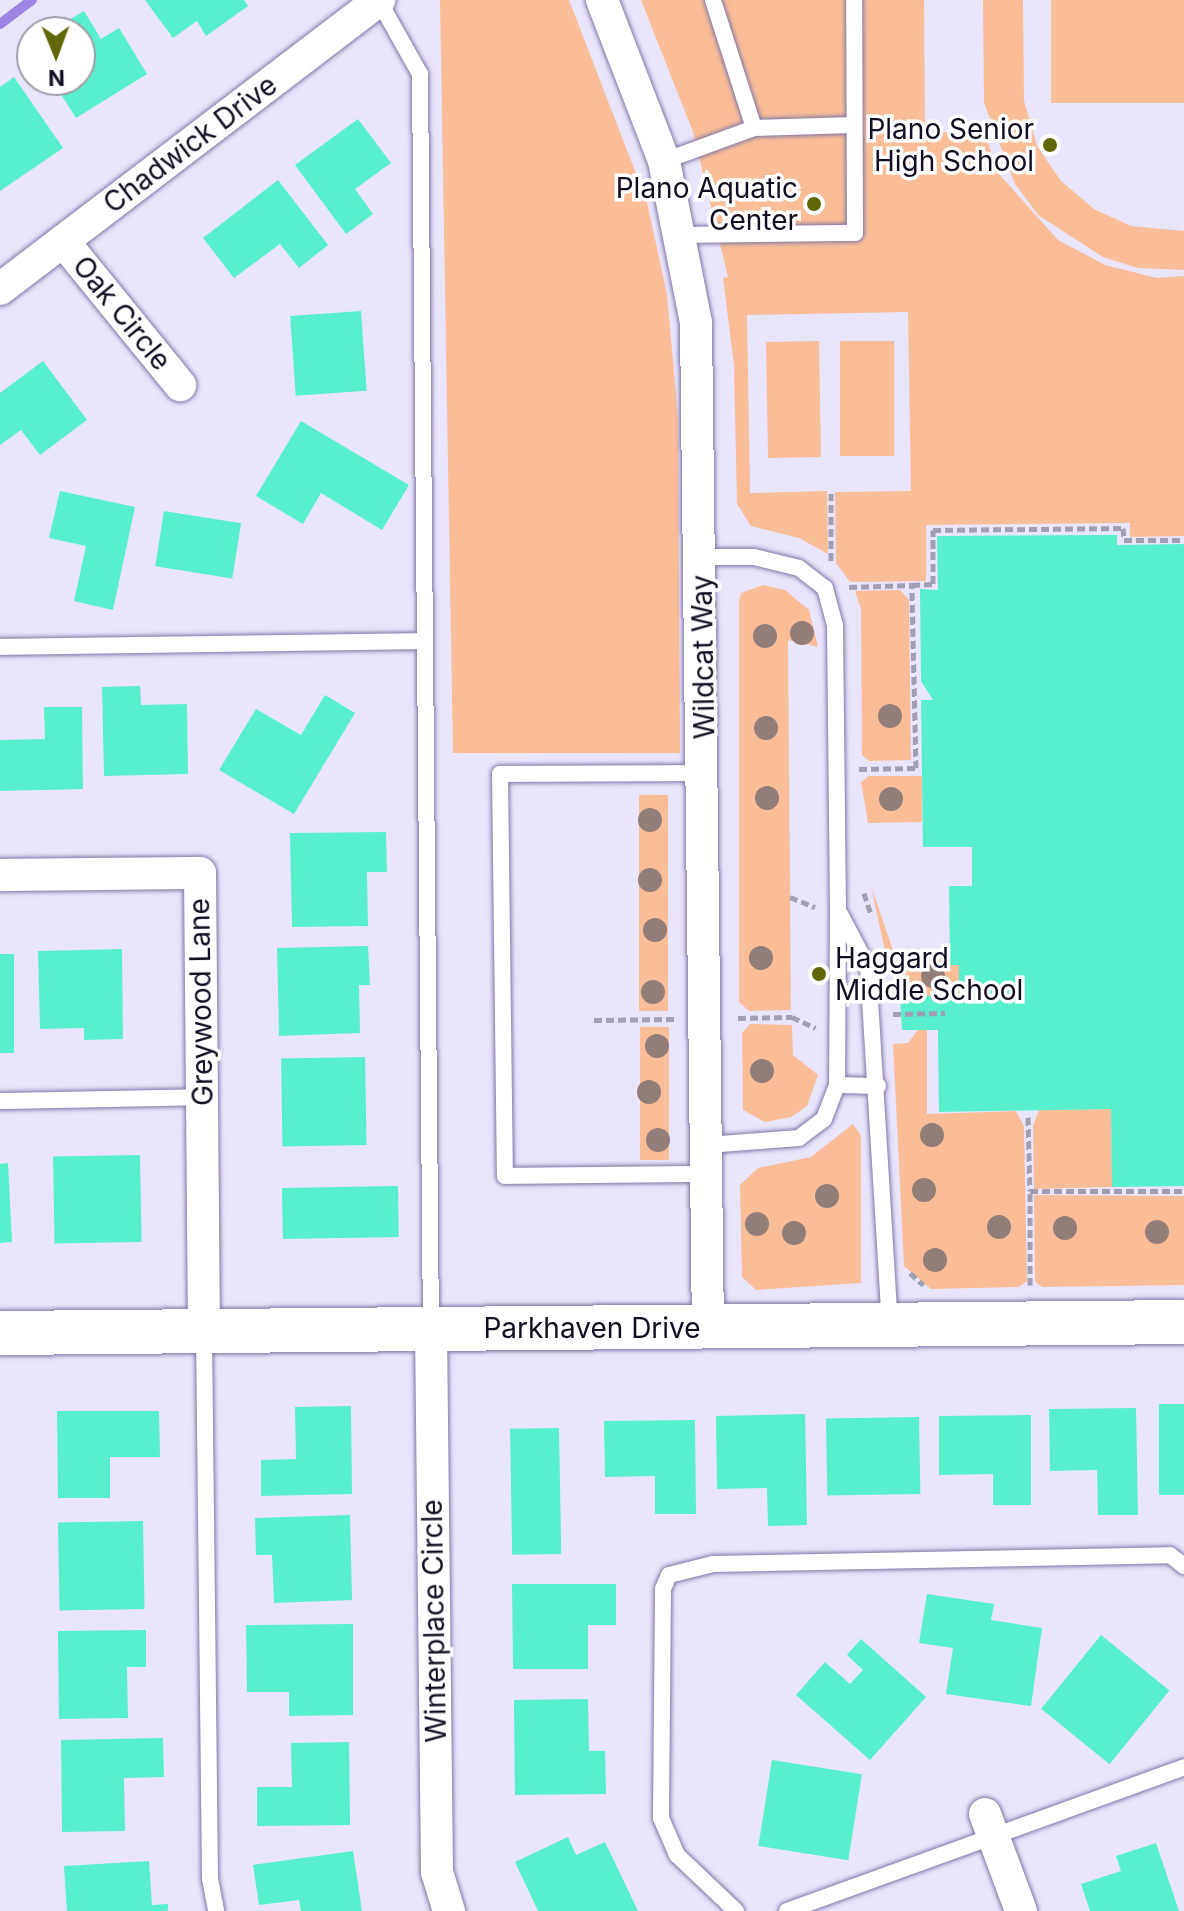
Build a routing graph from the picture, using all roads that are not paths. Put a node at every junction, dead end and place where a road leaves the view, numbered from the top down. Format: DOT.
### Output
graph roads {
  1 [pos="602,0"];
  2 [pos="713,0"];
  3 [pos="854,0"];
  4 [pos="380,1"];
  5 [pos="853,125"];
  6 [pos="754,128"];
  7 [pos="664,161"];
  8 [pos="684,235"];
  9 [pos="63,241"];
  10 [pos="0,289"];
  11 [pos="180,385"];
  12 [pos="702,557"];
  13 [pos="423,641"];
  14 [pos="0,647"];
  15 [pos="704,773"];
  16 [pos="0,875"];
  17 [pos="838,910"];
  18 [pos="837,1085"];
  19 [pos="878,1086"];
  20 [pos="203,1097"];
  21 [pos="0,1101"];
  22 [pos="707,1159"];
  23 [pos="1184,1322"];
  24 [pos="890,1326"];
  25 [pos="431,1328"];
  26 [pos="708,1328"];
  27 [pos="204,1329"];
  28 [pos="0,1333"];
  29 [pos="1184,1566"];
  30 [pos="1184,1767"];
  31 [pos="990,1826"];
  32 [pos="216,1911"];
  33 [pos="449,1911"];
  34 [pos="736,1911"];
  35 [pos="787,1911"];
  36 [pos="1021,1911"];
  1 -- 7 [label="street, Wildcat Way"];
  2 -- 6 [label="lane"];
  3 -- 5 [label="lane"];
  4 -- 9 [label="street, Chadwick Drive"];
  4 -- 13 [label="lane"];
  5 -- 6 [label="lane"];
  5 -- 8 [label="lane"];
  6 -- 7 [label="lane"];
  7 -- 8 [label="street, Wildcat Way"];
  8 -- 12 [label="street, Wildcat Way"];
  9 -- 10 [label="street, Chadwick Drive"];
  9 -- 11 [label="street, Oak Circle"];
  12 -- 15 [label="street, Wildcat Way"];
  12 -- 17 [label="lane"];
  13 -- 14 [label="lane"];
  13 -- 25 [label="lane"];
  15 -- 22 [label="street, Wildcat Way"];
  15 -- 22 [label="lane"];
  16 -- 20 [label="street, Greywood Lane"];
  17 -- 18 [label="lane"];
  17 -- 19 [label="lane"];
  18 -- 19 [label="lane"];
  18 -- 22 [label="lane"];
  19 -- 24 [label="lane"];
  20 -- 21 [label="lane"];
  20 -- 27 [label="street, Greywood Lane"];
  22 -- 26 [label="street, Wildcat Way"];
  23 -- 24 [label="street, Parkhaven Drive"];
  24 -- 26 [label="street, Parkhaven Drive"];
  25 -- 26 [label="street, Parkhaven Drive"];
  25 -- 27 [label="street, Parkhaven Drive"];
  25 -- 33 [label="street, Winterplace Circle"];
  27 -- 28 [label="street, Parkhaven Drive"];
  27 -- 32 [label="lane"];
  29 -- 34 [label="lane"];
  30 -- 31 [label="lane"];
  31 -- 35 [label="lane"];
  31 -- 36 [label="street"];
}
